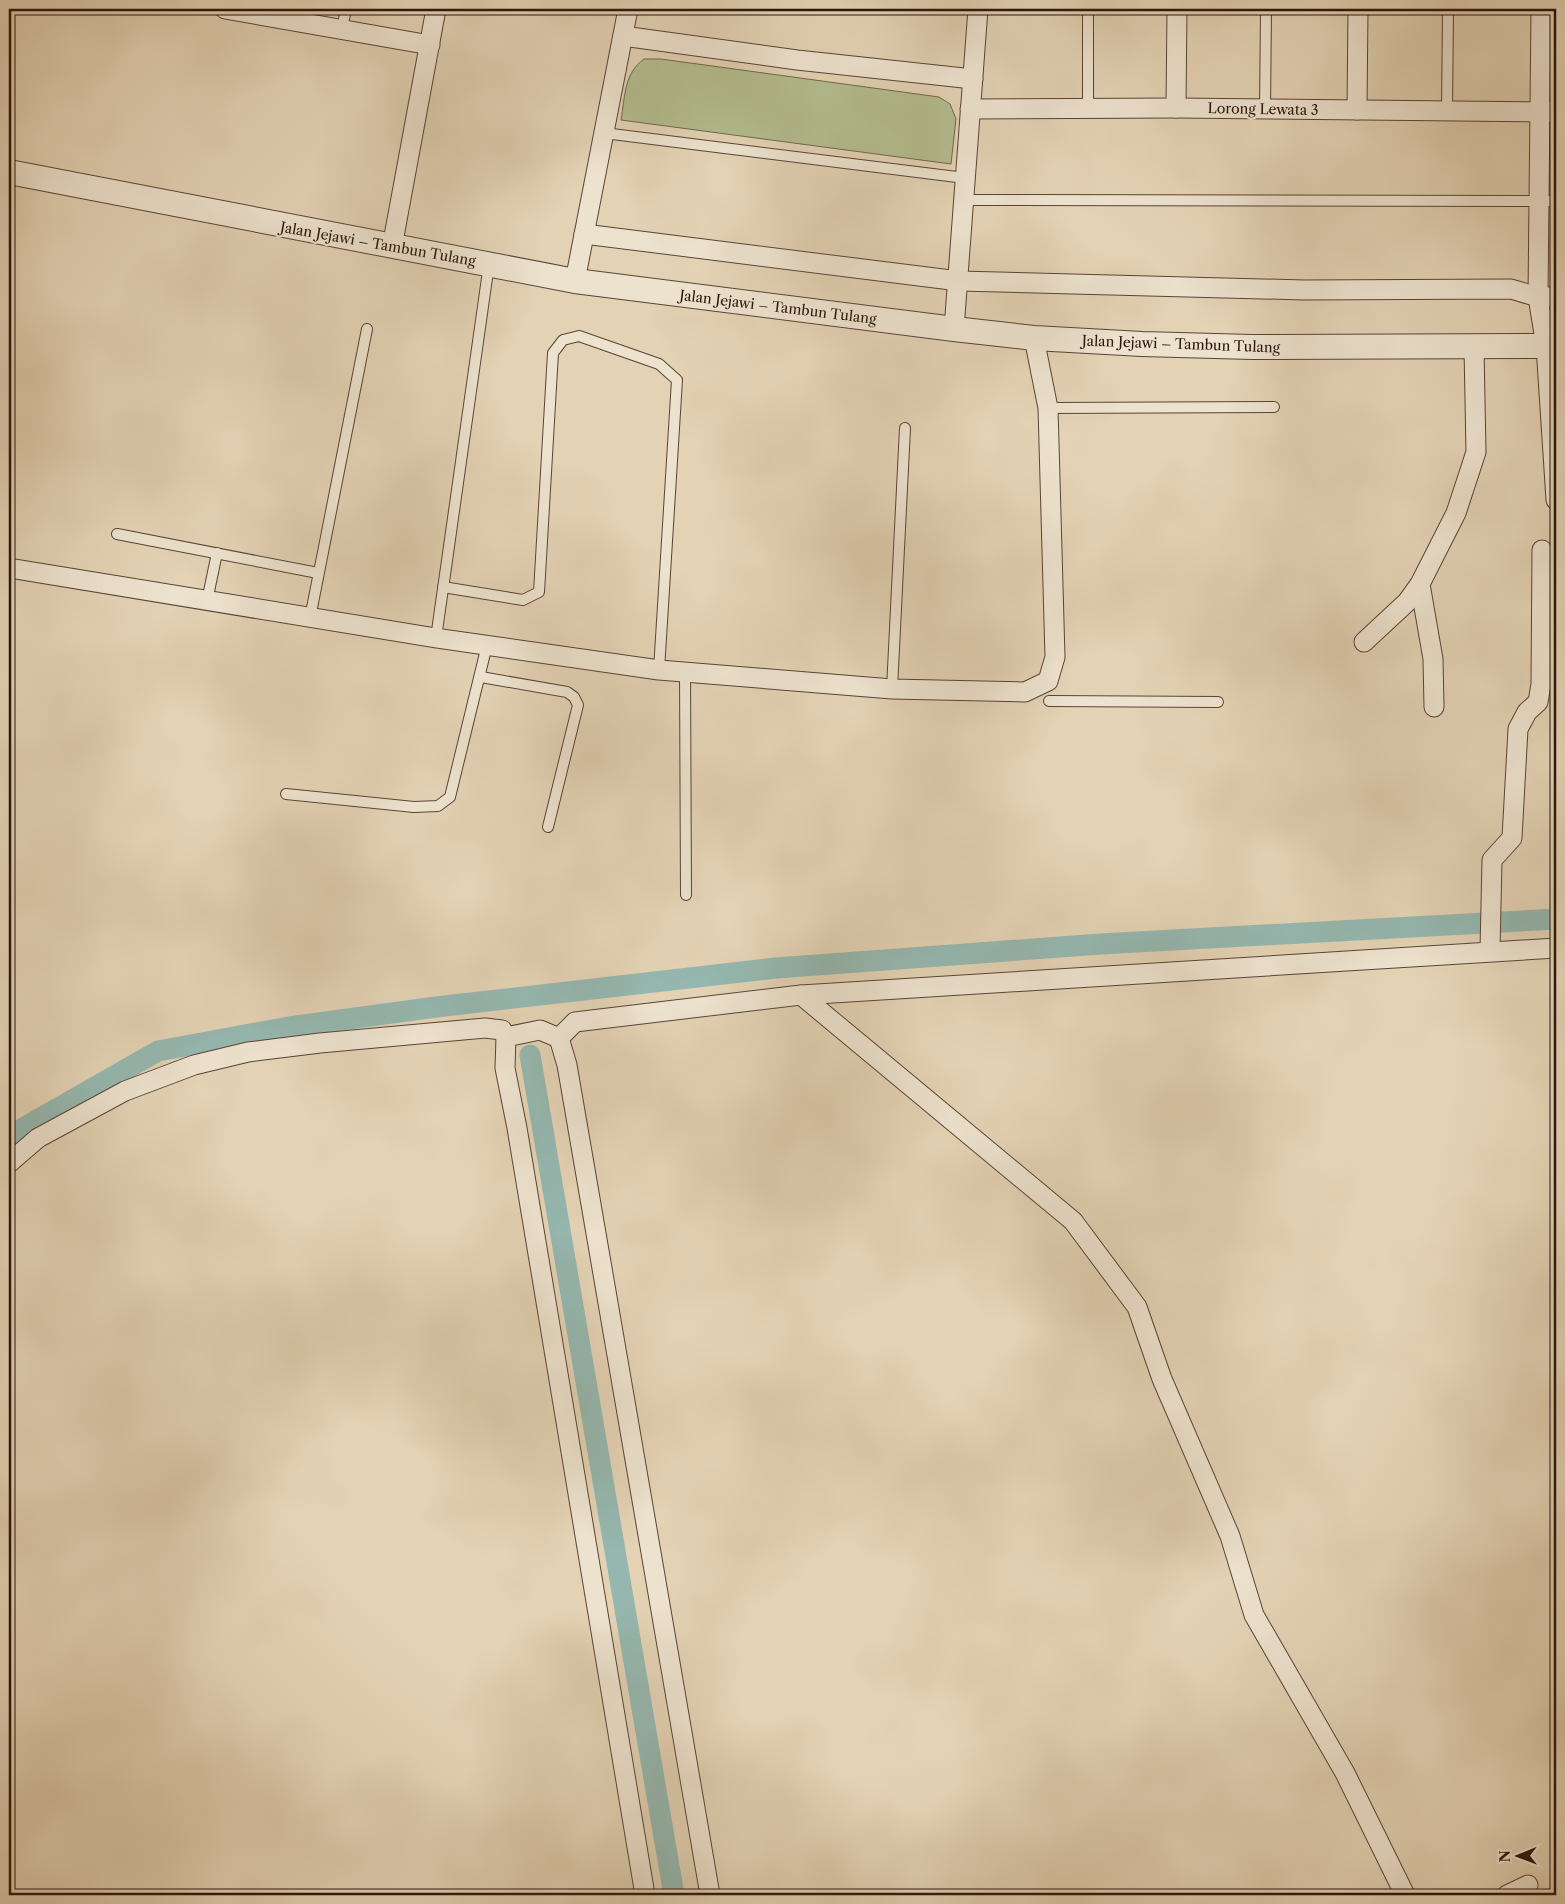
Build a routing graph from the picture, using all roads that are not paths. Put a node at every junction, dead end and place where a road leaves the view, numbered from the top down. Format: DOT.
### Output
graph roads {
  1 [pos="225,9"];
  2 [pos="346,9"];
  3 [pos="436,9"];
  4 [pos="628,9"];
  5 [pos="978,9"];
  6 [pos="1088,9"];
  7 [pos="1177,9"];
  8 [pos="1266,9"];
  9 [pos="1358,9"];
  10 [pos="1448,9"];
  11 [pos="1541,9"];
  12 [pos="261,12"];
  13 [pos="1548,28"];
  14 [pos="342,30"];
  15 [pos="623,36"];
  16 [pos="430,45"];
  17 [pos="973,80"];
  18 [pos="1088,108"];
  19 [pos="1176,108"];
  20 [pos="970,109"];
  21 [pos="1265,109"];
  22 [pos="1356,110"];
  23 [pos="1447,111"];
  24 [pos="1548,112"];
  25 [pos="604,133"];
  26 [pos="9,172"];
  27 [pos="965,178"];
  28 [pos="964,200"];
  29 [pos="1547,201"];
  30 [pos="584,234"];
  31 [pos="392,247"];
  32 [pos="489,264"];
  33 [pos="575,281"];
  34 [pos="959,281"];
  35 [pos="1547,297"];
  36 [pos="367,329"];
  37 [pos="954,329"];
  38 [pos="1034,338"];
  39 [pos="1551,346"];
  40 [pos="1474,348"];
  41 [pos="1274,407"];
  42 [pos="1048,408"];
  43 [pos="905,428"];
  44 [pos="1556,500"];
  45 [pos="117,534"];
  46 [pos="1542,550"];
  47 [pos="217,553"];
  48 [pos="9,568"];
  49 [pos="318,573"];
  50 [pos="1420,584"];
  51 [pos="443,588"];
  52 [pos="207,601"];
  53 [pos="310,618"];
  54 [pos="436,638"];
  55 [pos="1364,642"];
  56 [pos="488,645"];
  57 [pos="659,670"];
  58 [pos="685,671"];
  59 [pos="481,677"];
  60 [pos="892,689"];
  61 [pos="1049,701"];
  62 [pos="1218,702"];
  63 [pos="1434,707"];
  64 [pos="286,794"];
  65 [pos="548,827"];
  66 [pos="686,895"];
  67 [pos="1490,944"];
  68 [pos="1556,948"];
  69 [pos="801,995"];
  70 [pos="506,1037"];
  71 [pos="559,1038"];
  72 [pos="9,1163"];
  73 [pos="1528,1885"];
  74 [pos="645,1895"];
  75 [pos="710,1895"];
  76 [pos="1406,1895"];
  77 [pos="1507,1895"];
  1 -- 12 [label="street"];
  2 -- 14 [label="lane"];
  3 -- 16 [label="street"];
  4 -- 15 [label="street"];
  5 -- 17 [label="street"];
  6 -- 18 [label="lane"];
  7 -- 19 [label="street"];
  8 -- 21 [label="lane"];
  9 -- 22 [label="street"];
  10 -- 23 [label="lane"];
  11 -- 13 [label="street"];
  12 -- 14 [label="street"];
  13 -- 24 [label="street"];
  14 -- 16 [label="street"];
  15 -- 17 [label="street"];
  15 -- 25 [label="street"];
  16 -- 31 [label="street"];
  17 -- 20 [label="street"];
  18 -- 19 [label="street, Lorong Lewata 3"];
  18 -- 20 [label="street, Lorong Lewata 3"];
  19 -- 21 [label="street, Lorong Lewata 3"];
  20 -- 27 [label="street"];
  21 -- 22 [label="street, Lorong Lewata 3"];
  22 -- 23 [label="street, Lorong Lewata 3"];
  23 -- 24 [label="street, Lorong Lewata 3"];
  24 -- 29 [label="street"];
  25 -- 27 [label="lane"];
  25 -- 30 [label="street"];
  26 -- 31 [label="street, Jalan Jejawi – Tambun Tulang"];
  27 -- 28 [label="street"];
  28 -- 29 [label="lane"];
  28 -- 34 [label="street"];
  29 -- 35 [label="street"];
  30 -- 33 [label="street"];
  30 -- 34 [label="street"];
  31 -- 32 [label="street, Jalan Jejawi – Tambun Tulang"];
  32 -- 33 [label="street, Jalan Jejawi – Tambun Tulang"];
  32 -- 51 [label="lane"];
  33 -- 37 [label="street, Jalan Jejawi – Tambun Tulang"];
  34 -- 35 [label="street"];
  34 -- 37 [label="street"];
  35 -- 39 [label="street"];
  36 -- 49 [label="lane"];
  37 -- 38 [label="street, Jalan Jejawi – Tambun Tulang"];
  38 -- 40 [label="street, Jalan Jejawi – Tambun Tulang"];
  38 -- 42 [label="street"];
  39 -- 40 [label="street, Jalan Jejawi – Tambun Tulang"];
  39 -- 44 [label="street"];
  40 -- 50 [label="street"];
  41 -- 42 [label="lane"];
  42 -- 60 [label="street"];
  43 -- 60 [label="lane"];
  45 -- 47 [label="lane"];
  46 -- 67 [label="street"];
  47 -- 49 [label="lane"];
  47 -- 52 [label="lane"];
  48 -- 52 [label="street"];
  49 -- 53 [label="lane"];
  50 -- 55 [label="street"];
  50 -- 63 [label="street"];
  51 -- 54 [label="lane"];
  51 -- 57 [label="lane"];
  52 -- 53 [label="street"];
  53 -- 54 [label="street"];
  54 -- 56 [label="street"];
  56 -- 57 [label="street"];
  56 -- 59 [label="lane"];
  57 -- 58 [label="street"];
  58 -- 60 [label="street"];
  58 -- 66 [label="lane"];
  59 -- 64 [label="lane"];
  59 -- 65 [label="lane"];
  61 -- 62 [label="lane"];
  67 -- 68 [label="street"];
  67 -- 69 [label="street"];
  69 -- 71 [label="street"];
  69 -- 76 [label="street"];
  70 -- 71 [label="street"];
  70 -- 72 [label="street"];
  70 -- 74 [label="street"];
  71 -- 75 [label="street"];
  73 -- 77 [label="street"];
}
